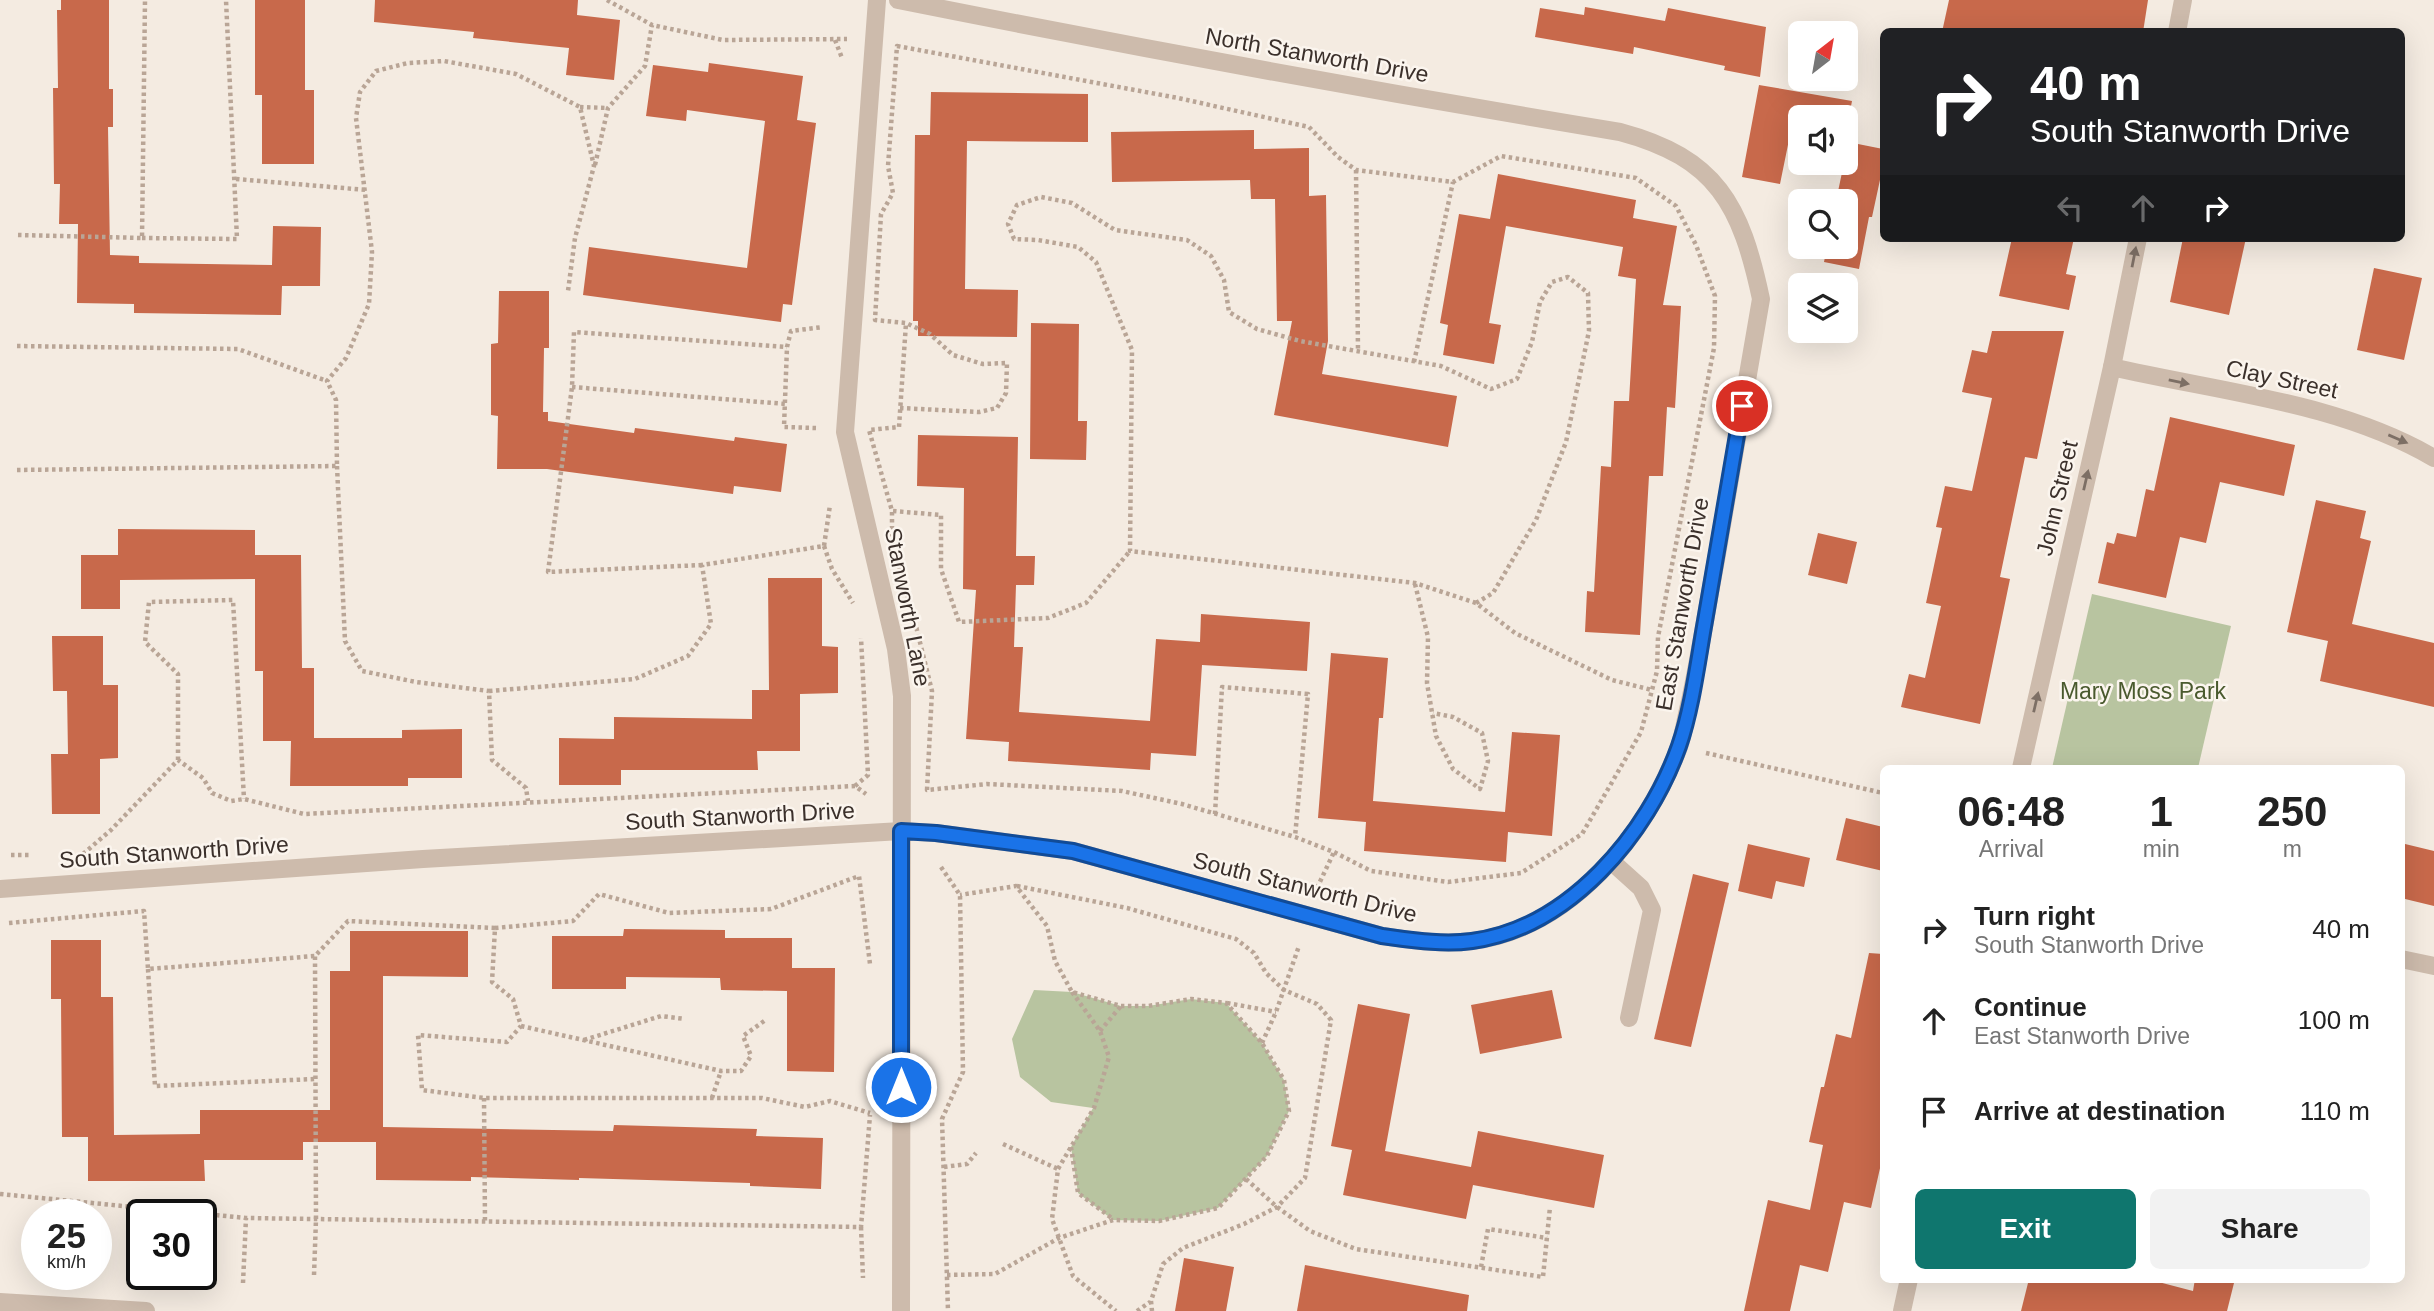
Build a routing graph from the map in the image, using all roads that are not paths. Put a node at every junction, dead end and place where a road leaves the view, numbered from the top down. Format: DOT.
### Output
graph roads {
  1 [pos="877,0"];
  2 [pos="898,0"];
  3 [pos="2183,0"];
  4 [pos="2178,28"];
  5 [pos="1716,185"];
  6 [pos="2137,242"];
  7 [pos="2112,367"];
  8 [pos="2434,458"];
  9 [pos="2022,765"];
  10 [pos="901,831"];
  11 [pos="1611,861"];
  12 [pos="0,889"];
  13 [pos="1471,941"];
  14 [pos="2405,960"];
  15 [pos="2434,967"];
  16 [pos="1629,1018"];
  17 [pos="1908,1283"];
  18 [pos="0,1302"];
  19 [pos="146,1311"];
  20 [pos="901,1311"];
  21 [pos="1902,1311"];
  1 -- 10 [label="street, Stanworth Lane"];
  2 -- 5 [label="street, North Stanworth Drive"];
  3 -- 4 [label="street"];
  5 -- 11 [label="street, East Stanworth Drive"];
  7 -- 6 [label="street, John Street, one-way"];
  7 -- 8 [label="street, Clay Street, one-way"];
  9 -- 7 [label="street, John Street, one-way"];
  10 -- 12 [label="street, South Stanworth Drive"];
  10 -- 13 [label="street, South Stanworth Drive"];
  10 -- 20 [label="street, Stanworth Lane"];
  11 -- 13 [label="street, East Stanworth Drive"];
  11 -- 16 [label="street"];
  14 -- 15 [label="street"];
  17 -- 21 [label="street"];
  18 -- 19 [label="street"];
}
